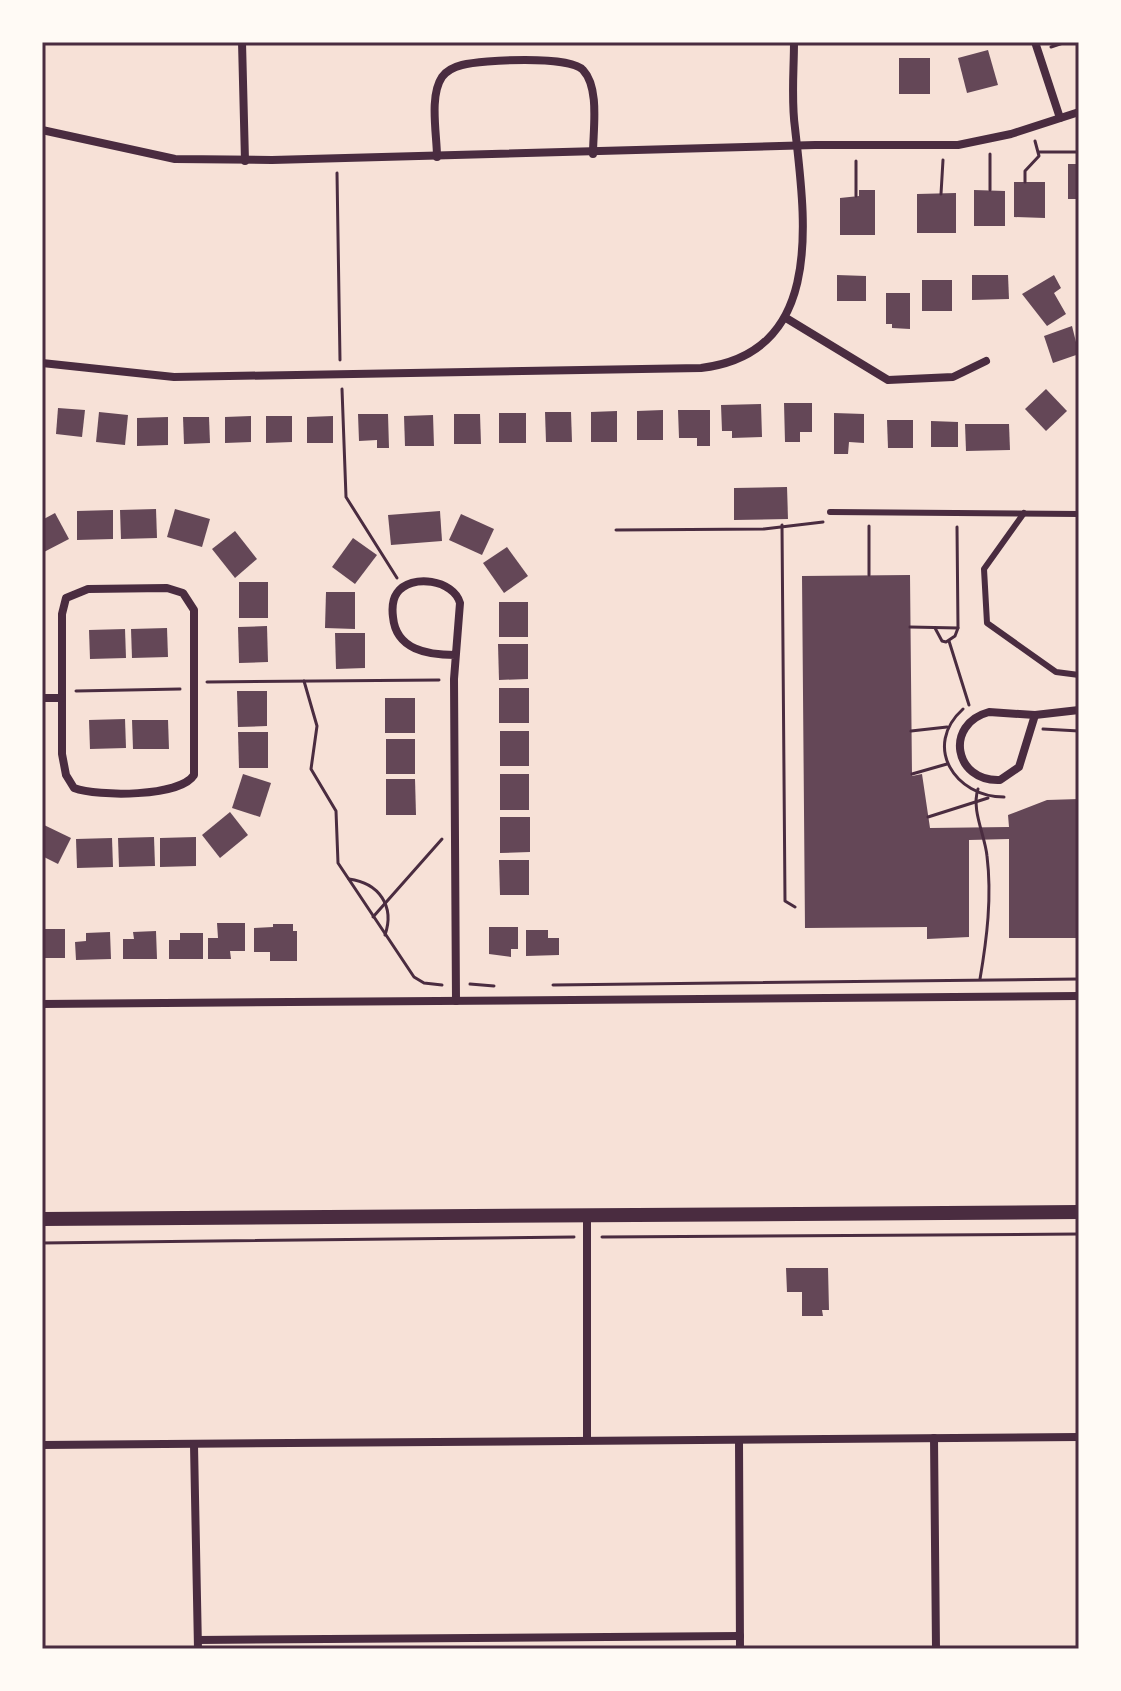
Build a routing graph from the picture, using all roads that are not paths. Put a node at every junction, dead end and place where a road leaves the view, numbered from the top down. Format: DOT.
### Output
graph roads {
  1 [pos="242,42"];
  2 [pos="794,42"];
  3 [pos="1035,42"];
  4 [pos="1079,112"];
  5 [pos="1060,118"];
  6 [pos="42,130"];
  7 [pos="797,146"];
  8 [pos="593,154"];
  9 [pos="437,157"];
  10 [pos="245,161"];
  11 [pos="786,318"];
  12 [pos="986,361"];
  13 [pos="42,363"];
  14 [pos="830,512"];
  15 [pos="1024,513"];
  16 [pos="1079,514"];
  17 [pos="455,655"];
  18 [pos="1079,675"];
  19 [pos="42,698"];
  20 [pos="62,698"];
  21 [pos="1079,710"];
  22 [pos="1035,715"];
  23 [pos="1079,996"];
  24 [pos="456,1001"];
  25 [pos="42,1004"];
  26 [pos="1079,1212"];
  27 [pos="587,1215"];
  28 [pos="42,1219"];
  29 [pos="1079,1437"];
  30 [pos="934,1438"];
  31 [pos="587,1440"];
  32 [pos="739,1440"];
  33 [pos="42,1445"];
  34 [pos="194,1445"];
  35 [pos="740,1636"];
  36 [pos="198,1644"];
  37 [pos="740,1649"];
  38 [pos="936,1649"];
  1 -- 10 [label="street"];
  2 -- 7 [label="street"];
  3 -- 5 [label="street"];
  4 -- 5 [label="street"];
  5 -- 7 [label="street"];
  6 -- 10 [label="street"];
  7 -- 8 [label="street"];
  7 -- 11 [label="street"];
  8 -- 9 [label="street"];
  8 -- 9 [label="street"];
  9 -- 10 [label="street"];
  11 -- 12 [label="street"];
  11 -- 13 [label="street"];
  14 -- 15 [label="lane"];
  15 -- 16 [label="lane"];
  15 -- 18 [label="lane"];
  17 -- 17 [label="street"];
  17 -- 24 [label="street"];
  19 -- 20 [label="street"];
  20 -- 20 [label="street"];
  21 -- 22 [label="street"];
  22 -- 22 [label="street"];
  23 -- 24 [label="street"];
  24 -- 25 [label="street"];
  26 -- 27 [label="street"];
  27 -- 28 [label="street"];
  27 -- 31 [label="street"];
  29 -- 30 [label="street"];
  30 -- 32 [label="street"];
  30 -- 38 [label="street"];
  31 -- 32 [label="street"];
  31 -- 34 [label="street"];
  32 -- 35 [label="street"];
  33 -- 34 [label="street"];
  34 -- 36 [label="street"];
  35 -- 36 [label="street"];
  35 -- 37 [label="street"];
}
